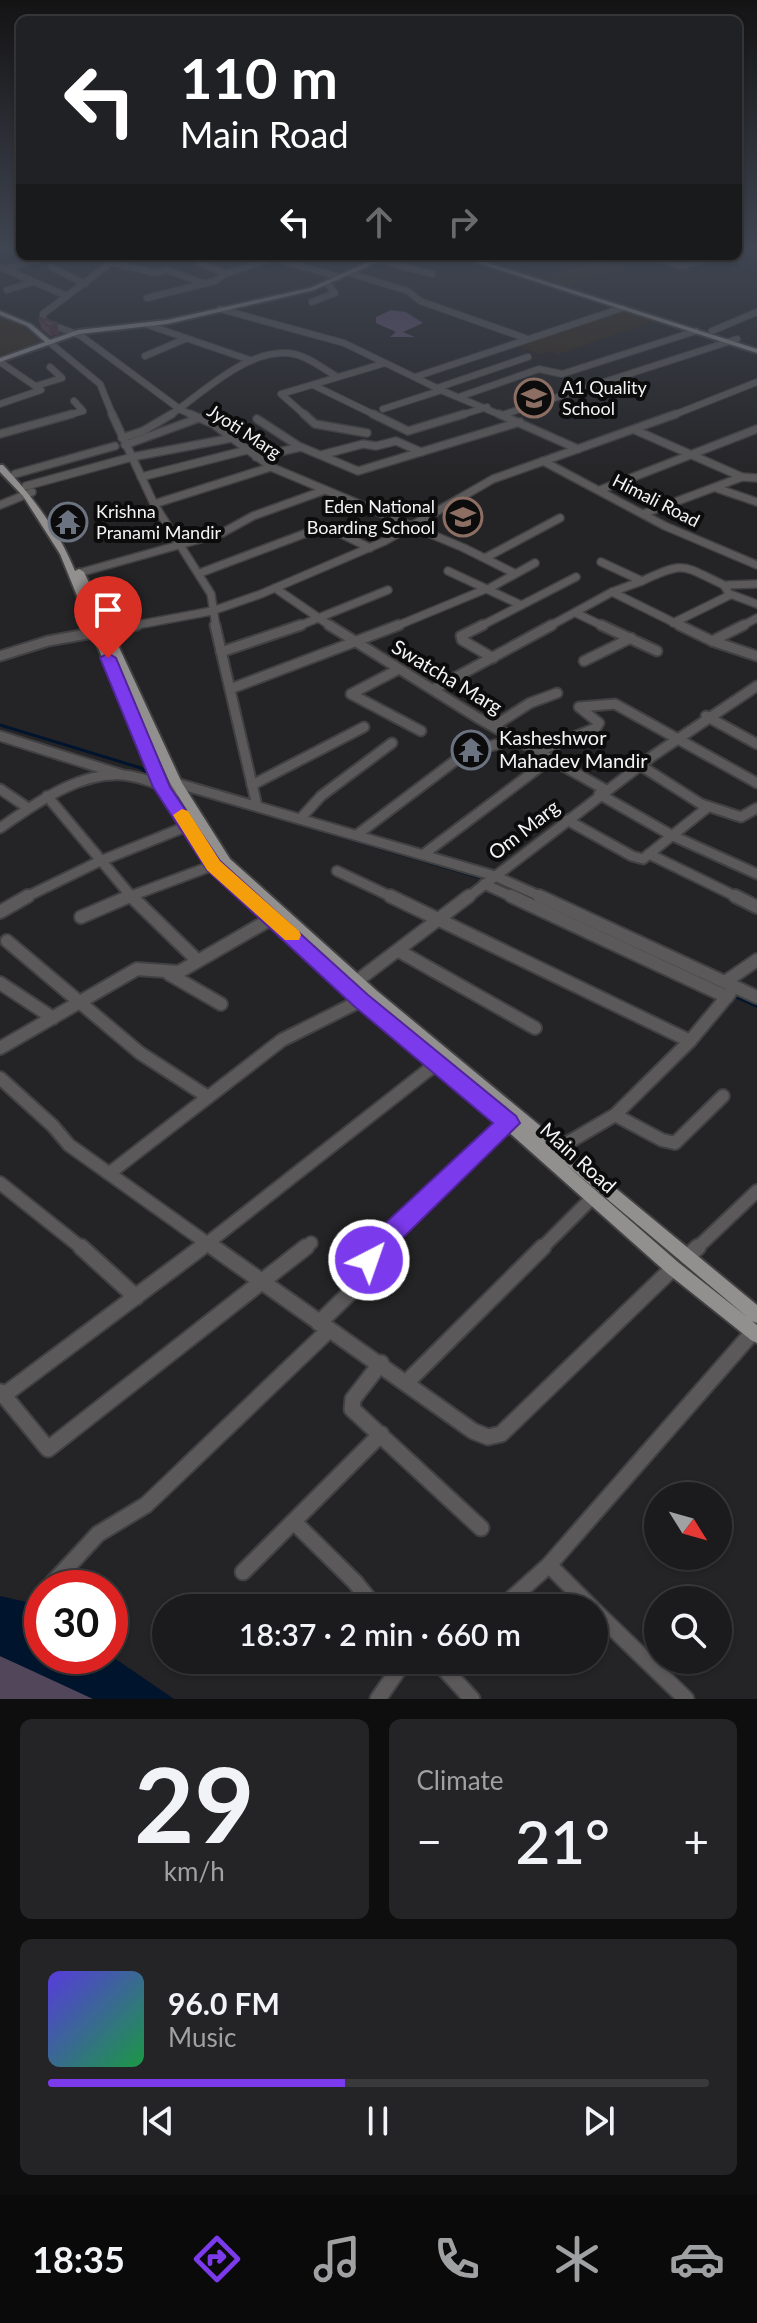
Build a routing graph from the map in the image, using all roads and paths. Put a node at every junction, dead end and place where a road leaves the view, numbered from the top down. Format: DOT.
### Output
graph roads {
  1 [pos="35,330"];
  2 [pos="70,330"];
  3 [pos="95,330"];
  4 [pos="157,330"];
  5 [pos="296,330"];
  6 [pos="503,330"];
  7 [pos="550,330"];
  8 [pos="696,331"];
  9 [pos="712,331"];
  10 [pos="78,332"];
  11 [pos="525,338"];
  12 [pos="185,339"];
  13 [pos="737,339"];
  14 [pos="49,342"];
  15 [pos="729,342"];
  16 [pos="757,348"];
  17 [pos="145,356"];
  18 [pos="528,357"];
  19 [pos="250,360"];
  20 [pos="0,361"];
  21 [pos="385,363"];
  22 [pos="50,367"];
  23 [pos="338,377"];
  24 [pos="415,377"];
  25 [pos="757,382"];
  26 [pos="313,385"];
  27 [pos="36,386"];
  28 [pos="439,389"];
  29 [pos="459,397"];
  30 [pos="74,401"];
  31 [pos="0,404"];
  32 [pos="487,407"];
  33 [pos="383,409"];
  34 [pos="181,410"];
  35 [pos="505,414"];
  36 [pos="199,418"];
  37 [pos="257,419"];
  38 [pos="521,422"];
  39 [pos="757,429"];
  40 [pos="635,430"];
  41 [pos="367,433"];
  42 [pos="0,434"];
  43 [pos="232,438"];
  44 [pos="124,442"];
  45 [pos="115,446"];
  46 [pos="300,447"];
  47 [pos="578,449"];
  48 [pos="247,450"];
  49 [pos="421,452"];
  50 [pos="321,455"];
  51 [pos="693,456"];
  52 [pos="132,457"];
  53 [pos="256,457"];
  54 [pos="0,459"];
  55 [pos="543,461"];
  56 [pos="0,467"];
  57 [pos="271,467"];
  58 [pos="15,474"];
  59 [pos="751,476"];
  60 [pos="141,477"];
  61 [pos="716,488"];
  62 [pos="325,490"];
  63 [pos="600,490"];
  64 [pos="28,491"];
  65 [pos="757,502"];
  66 [pos="154,504"];
  67 [pos="0,505"];
  68 [pos="643,514"];
  69 [pos="560,518"];
  70 [pos="412,526"];
  71 [pos="179,546"];
  72 [pos="370,548"];
  73 [pos="485,558"];
  74 [pos="601,562"];
  75 [pos="535,563"];
  76 [pos="757,565"];
  77 [pos="448,571"];
  78 [pos="79,573"];
  79 [pos="200,573"];
  80 [pos="514,573"];
  81 [pos="576,577"];
  82 [pos="642,581"];
  83 [pos="757,584"];
  84 [pos="275,588"];
  85 [pos="487,589"];
  86 [pos="388,590"];
  87 [pos="728,590"];
  88 [pos="612,592"];
  89 [pos="757,604"];
  90 [pos="521,605"];
  91 [pos="212,611"];
  92 [pos="576,613"];
  93 [pos="319,618"];
  94 [pos="757,618"];
  95 [pos="673,623"];
  96 [pos="103,631"];
  97 [pos="631,638"];
  98 [pos="352,641"];
  99 [pos="712,641"];
  100 [pos="657,651"];
  101 [pos="221,652"];
  102 [pos="0,656"];
  103 [pos="757,656"];
  104 [pos="493,658"];
  105 [pos="584,661"];
  106 [pos="399,669"];
  107 [pos="230,689"];
  108 [pos="434,689"];
  109 [pos="755,689"];
  110 [pos="557,693"];
  111 [pos="706,716"];
  112 [pos="494,726"];
  113 [pos="364,727"];
  114 [pos="421,731"];
  115 [pos="510,735"];
  116 [pos="0,736"];
  117 [pos="675,738"];
  118 [pos="392,743"];
  119 [pos="757,744"];
  120 [pos="534,753"];
  121 [pos="549,760"];
  122 [pos="638,764"];
  123 [pos="123,775"];
  124 [pos="757,783"];
  125 [pos="252,785"];
  126 [pos="161,787"];
  127 [pos="179,788"];
  128 [pos="0,789"];
  129 [pos="602,792"];
  130 [pos="47,796"];
  131 [pos="257,806"];
  132 [pos="708,807"];
  133 [pos="28,808"];
  134 [pos="757,808"];
  135 [pos="301,818"];
  136 [pos="567,820"];
  137 [pos="194,823"];
  138 [pos="0,828"];
  139 [pos="358,834"];
  140 [pos="671,835"];
  141 [pos="424,854"];
  142 [pos="649,854"];
  143 [pos="100,860"];
  144 [pos="214,865"];
  145 [pos="337,871"];
  146 [pos="757,874"];
  147 [pos="495,876"];
  148 [pos="484,884"];
  149 [pos="131,896"];
  150 [pos="757,907"];
  151 [pos="0,912"];
  152 [pos="277,916"];
  153 [pos="81,917"];
  154 [pos="439,919"];
  155 [pos="7,941"];
  156 [pos="399,951"];
  157 [pos="197,960"];
  158 [pos="757,960"];
  159 [pos="167,973"];
  160 [pos="357,981"];
  161 [pos="0,983"];
  162 [pos="730,990"];
  163 [pos="367,997"];
  164 [pos="757,997"];
  165 [pos="83,1002"];
  166 [pos="221,1004"];
  167 [pos="53,1018"];
  168 [pos="535,1028"];
  169 [pos="690,1041"];
  170 [pos="0,1048"];
  171 [pos="441,1060"];
  172 [pos="3,1085"];
  173 [pos="723,1096"];
  174 [pos="208,1097"];
  175 [pos="615,1115"];
  176 [pos="508,1123"];
  177 [pos="557,1149"];
  178 [pos="111,1172"];
  179 [pos="0,1183"];
  180 [pos="757,1191"];
  181 [pos="592,1198"];
  182 [pos="207,1243"];
  183 [pos="311,1243"];
  184 [pos="687,1257"];
  185 [pos="673,1268"];
  186 [pos="261,1282"];
  187 [pos="136,1297"];
  188 [pos="757,1315"];
  189 [pos="324,1326"];
  190 [pos="755,1333"];
  191 [pos="381,1363"];
  192 [pos="407,1382"];
  193 [pos="2,1393"];
  194 [pos="381,1434"];
  195 [pos="295,1523"];
  196 [pos="481,1528"];
  197 [pos="549,1565"];
  198 [pos="65,1570"];
  199 [pos="243,1572"];
  200 [pos="365,1594"];
  201 [pos="517,1594"];
  202 [pos="578,1594"];
  203 [pos="608,1624"];
  204 [pos="395,1674"];
  205 [pos="447,1674"];
  206 [pos="378,1699"];
  207 [pos="472,1699"];
  208 [pos="686,1699"];
  1 -- 14 [label="main road"];
  2 -- 10 [label="street"];
  3 -- 10 [label="main road"];
  4 -- 12 [label="street"];
  5 -- 21 [label="street"];
  6 -- 11 [label="street"];
  7 -- 11 [label="street"];
  8 -- 15 [label="main road"];
  8 -- 29 [label="street"];
  9 -- 13 [label="main road"];
  10 -- 14 [label="main road"];
  10 -- 34 [label="street, Jyoti Marg"];
  11 -- 24 [label="street"];
  12 -- 17 [label="street"];
  12 -- 19 [label="street"];
  13 -- 15 [label="street"];
  13 -- 16 [label="main road"];
  14 -- 20 [label="main road"];
  14 -- 44 [label="street"];
  15 -- 16 [label="main road"];
  15 -- 35 [label="street"];
  18 -- 28 [label="street"];
  19 -- 23 [label="street"];
  19 -- 34 [label="street"];
  20 -- 27 [label="street"];
  21 -- 23 [label="street"];
  21 -- 24 [label="street"];
  22 -- 27 [label="street"];
  23 -- 26 [label="street"];
  24 -- 28 [label="street"];
  25 -- 40 [label="street"];
  26 -- 32 [label="street"];
  26 -- 41 [label="street"];
  27 -- 31 [label="street"];
  28 -- 29 [label="street"];
  28 -- 33 [label="street"];
  29 -- 32 [label="street"];
  30 -- 42 [label="street"];
  32 -- 35 [label="street"];
  34 -- 36 [label="street, Jyoti Marg"];
  34 -- 44 [label="street"];
  35 -- 38 [label="street"];
  36 -- 43 [label="street, Jyoti Marg"];
  36 -- 44 [label="street"];
  37 -- 46 [label="street"];
  38 -- 47 [label="street"];
  38 -- 49 [label="street"];
  39 -- 51 [label="street"];
  40 -- 47 [label="street"];
  40 -- 51 [label="street"];
  43 -- 48 [label="street, Jyoti Marg"];
  43 -- 52 [label="street"];
  44 -- 52 [label="street"];
  45 -- 58 [label="street"];
  46 -- 50 [label="street"];
  46 -- 53 [label="street"];
  47 -- 55 [label="street"];
  48 -- 53 [label="street, Jyoti Marg"];
  48 -- 60 [label="street"];
  49 -- 50 [label="street"];
  49 -- 50 [label="street"];
  51 -- 59 [label="street"];
  51 -- 63 [label="street"];
  52 -- 60 [label="street"];
  52 -- 64 [label="street"];
  53 -- 57 [label="street, Jyoti Marg"];
  54 -- 58 [label="main road, Main Road"];
  55 -- 63 [label="street, Himali Road"];
  55 -- 70 [label="street"];
  56 -- 64 [label="main road, Main Road"];
  57 -- 62 [label="street, Jyoti Marg"];
  57 -- 66 [label="street"];
  58 -- 64 [label="main road, Main Road"];
  59 -- 61 [label="street"];
  60 -- 66 [label="street"];
  61 -- 65 [label="street"];
  61 -- 68 [label="street"];
  62 -- 70 [label="street, Jyoti Marg"];
  62 -- 71 [label="street"];
  63 -- 68 [label="street, Himali Road"];
  64 -- 67 [label="street"];
  64 -- 78 [label="main road, Main Road"];
  64 -- 96 [label="main road, Main Road"];
  66 -- 71 [label="street"];
  68 -- 76 [label="street, Himali Road"];
  69 -- 73 [label="street"];
  70 -- 72 [label="street"];
  70 -- 73 [label="street, Jyoti Marg"];
  71 -- 78 [label="street"];
  71 -- 79 [label="street"];
  72 -- 79 [label="street"];
  72 -- 84 [label="street"];
  73 -- 80 [label="street, Jyoti Marg"];
  74 -- 82 [label="street"];
  75 -- 80 [label="street"];
  77 -- 85 [label="street"];
  78 -- 96 [label="main road, Main Road"];
  79 -- 91 [label="street"];
  80 -- 85 [label="street"];
  81 -- 90 [label="street"];
  82 -- 87 [label="street"];
  82 -- 88 [label="street"];
  83 -- 87 [label="street"];
  84 -- 91 [label="street"];
  84 -- 93 [label="street, Swatcha Marg"];
  85 -- 90 [label="street"];
  85 -- 98 [label="street"];
  86 -- 93 [label="street"];
  87 -- 89 [label="street"];
  87 -- 95 [label="street"];
  88 -- 92 [label="street"];
  88 -- 95 [label="street"];
  90 -- 104 [label="street"];
  91 -- 96 [label="street"];
  91 -- 101 [label="street"];
  92 -- 97 [label="street"];
  92 -- 104 [label="street"];
  93 -- 98 [label="street, Swatcha Marg"];
  93 -- 101 [label="street"];
  94 -- 99 [label="street"];
  95 -- 99 [label="street"];
  96 -- 102 [label="street"];
  96 -- 126 [label="main road, Main Road"];
  96 -- 127 [label="main road, Main Road"];
  97 -- 100 [label="street"];
  97 -- 105 [label="street"];
  98 -- 106 [label="street, Swatcha Marg"];
  98 -- 107 [label="street"];
  99 -- 103 [label="street"];
  101 -- 107 [label="street"];
  104 -- 108 [label="street"];
  106 -- 108 [label="street, Swatcha Marg"];
  106 -- 114 [label="street"];
  107 -- 125 [label="street"];
  108 -- 112 [label="street, Swatcha Marg"];
  109 -- 111 [label="street, Om Marg"];
  110 -- 112 [label="street"];
  111 -- 117 [label="street, Om Marg"];
  111 -- 119 [label="street"];
  112 -- 115 [label="street, Swatcha Marg"];
  113 -- 125 [label="street"];
  115 -- 120 [label="street, Swatcha Marg"];
  115 -- 139 [label="street"];
  116 -- 123 [label="street"];
  117 -- 120 [label="street"];
  117 -- 122 [label="street, Om Marg"];
  117 -- 124 [label="street"];
  118 -- 135 [label="street"];
  120 -- 121 [label="street, Swatcha Marg"];
  121 -- 129 [label="street, Swatcha Marg"];
  121 -- 141 [label="street"];
  122 -- 129 [label="street, Om Marg"];
  122 -- 132 [label="street"];
  123 -- 126 [label="street"];
  123 -- 130 [label="street"];
  125 -- 131 [label="street"];
  126 -- 127 [label="street"];
  126 -- 137 [label="main road, Main Road"];
  127 -- 131 [label="street"];
  127 -- 137 [label="main road, Main Road"];
  128 -- 133 [label="street"];
  129 -- 136 [label="street, Om Marg"];
  129 -- 140 [label="street, Swatcha Marg"];
  130 -- 133 [label="street"];
  130 -- 143 [label="street"];
  131 -- 135 [label="street"];
  132 -- 134 [label="street"];
  132 -- 140 [label="street"];
  133 -- 138 [label="street"];
  135 -- 139 [label="street"];
  136 -- 142 [label="street"];
  136 -- 147 [label="street, Om Marg"];
  137 -- 143 [label="street"];
  137 -- 144 [label="main road, Main Road"];
  137 -- 152 [label="main road, Main Road"];
  139 -- 141 [label="street"];
  140 -- 142 [label="street"];
  140 -- 146 [label="street, Swatcha Marg"];
  141 -- 147 [label="street"];
  142 -- 150 [label="street"];
  143 -- 149 [label="street"];
  143 -- 151 [label="street"];
  144 -- 149 [label="street"];
  144 -- 152 [label="main road, Main Road"];
  145 -- 154 [label="street"];
  147 -- 148 [label="street, Om Marg"];
  147 -- 162 [label="street"];
  148 -- 154 [label="street, Om Marg"];
  148 -- 162 [label="street"];
  149 -- 153 [label="street"];
  149 -- 157 [label="street"];
  152 -- 157 [label="street"];
  152 -- 160 [label="main road, Main Road"];
  152 -- 163 [label="main road, Main Road"];
  154 -- 156 [label="street, Om Marg"];
  154 -- 169 [label="street"];
  155 -- 165 [label="street"];
  156 -- 160 [label="street, Om Marg"];
  156 -- 168 [label="street"];
  157 -- 159 [label="street"];
  158 -- 162 [label="street"];
  159 -- 165 [label="street"];
  159 -- 166 [label="street"];
  160 -- 163 [label="main road, Main Road"];
  161 -- 167 [label="street"];
  162 -- 164 [label="street"];
  162 -- 169 [label="street"];
  163 -- 171 [label="main road, Main Road"];
  163 -- 174 [label="street"];
  165 -- 167 [label="street"];
  165 -- 174 [label="street"];
  167 -- 170 [label="street"];
  169 -- 175 [label="street"];
  171 -- 176 [label="main road, Main Road"];
  171 -- 177 [label="main road, Main Road"];
  171 -- 182 [label="street"];
  172 -- 178 [label="street"];
  173 -- 175 [label="street"];
  174 -- 178 [label="street"];
  175 -- 177 [label="street"];
  176 -- 181 [label="main road, Main Road"];
  176 -- 189 [label="street"];
  177 -- 184 [label="main road, Main Road"];
  178 -- 182 [label="street"];
  179 -- 187 [label="street"];
  180 -- 184 [label="street"];
  181 -- 185 [label="main road, Main Road"];
  181 -- 192 [label="street"];
  182 -- 186 [label="street"];
  182 -- 187 [label="street"];
  183 -- 186 [label="street"];
  184 -- 188 [label="main road, Main Road"];
  185 -- 190 [label="main road, Main Road"];
  185 -- 192 [label="street"];
  186 -- 189 [label="street"];
  186 -- 193 [label="street"];
  187 -- 193 [label="street"];
  189 -- 191 [label="street"];
  189 -- 198 [label="street"];
  190 -- 197 [label="street"];
  191 -- 192 [label="street"];
  191 -- 194 [label="street"];
  194 -- 195 [label="street"];
  194 -- 196 [label="street"];
  195 -- 199 [label="street"];
  195 -- 200 [label="street"];
  197 -- 201 [label="street"];
  197 -- 202 [label="street"];
  203 -- 208 [label="street"];
  204 -- 206 [label="street"];
  205 -- 207 [label="street"];
}
